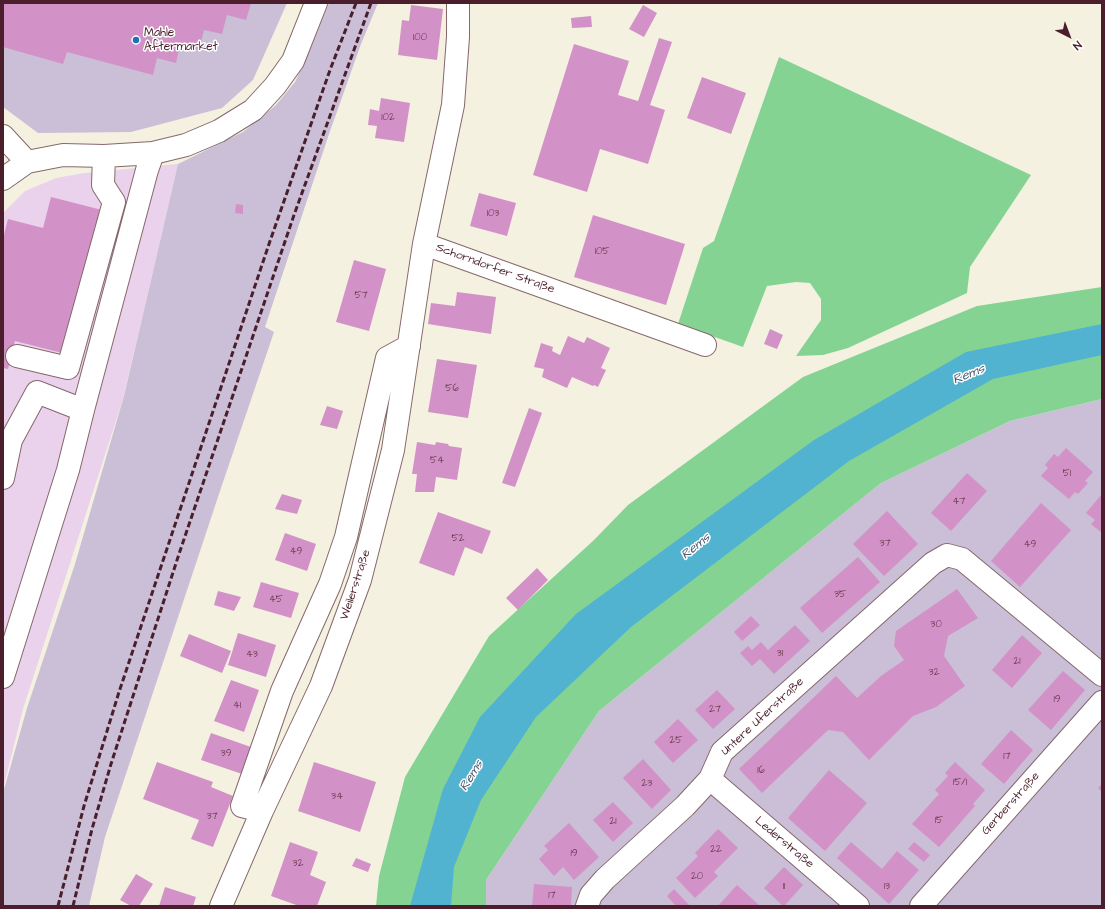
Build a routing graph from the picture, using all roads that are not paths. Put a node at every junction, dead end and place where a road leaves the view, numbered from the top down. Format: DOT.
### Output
graph roads {
  1 [pos="316,3"];
  2 [pos="458,3"];
  3 [pos="3,136"];
  4 [pos="153,153"];
  5 [pos="104,156"];
  6 [pos="27,162"];
  7 [pos="3,179"];
  8 [pos="424,244"];
  9 [pos="705,345"];
  10 [pos="408,346"];
  11 [pos="17,356"];
  12 [pos="83,410"];
  13 [pos="3,478"];
  14 [pos="1102,675"];
  15 [pos="3,677"];
  16 [pos="1102,702"];
  17 [pos="710,779"];
  18 [pos="262,811"];
  19 [pos="221,906"];
  20 [pos="587,906"];
  21 [pos="858,906"];
  22 [pos="921,906"];
  1 -- 4 [label="street"];
  2 -- 8 [label="street, Schorndorfer Straße"];
  3 -- 6 [label="street"];
  4 -- 5 [label="street"];
  4 -- 12 [label="street"];
  5 -- 6 [label="street"];
  5 -- 11 [label="street"];
  6 -- 7 [label="street"];
  8 -- 9 [label="street, Schorndorfer Straße"];
  8 -- 10 [label="street, Weilerstraße"];
  10 -- 18 [label="street, Weilerstraße"];
  10 -- 18 [label="street"];
  12 -- 13 [label="street"];
  12 -- 15 [label="street"];
  14 -- 17 [label="street, Untere Uferstraße"];
  16 -- 22 [label="street, Gerberstraße"];
  17 -- 20 [label="street, Untere Uferstraße"];
  17 -- 21 [label="street, Lederstraße"];
  18 -- 19 [label="street, Weilerstraße"];
}
